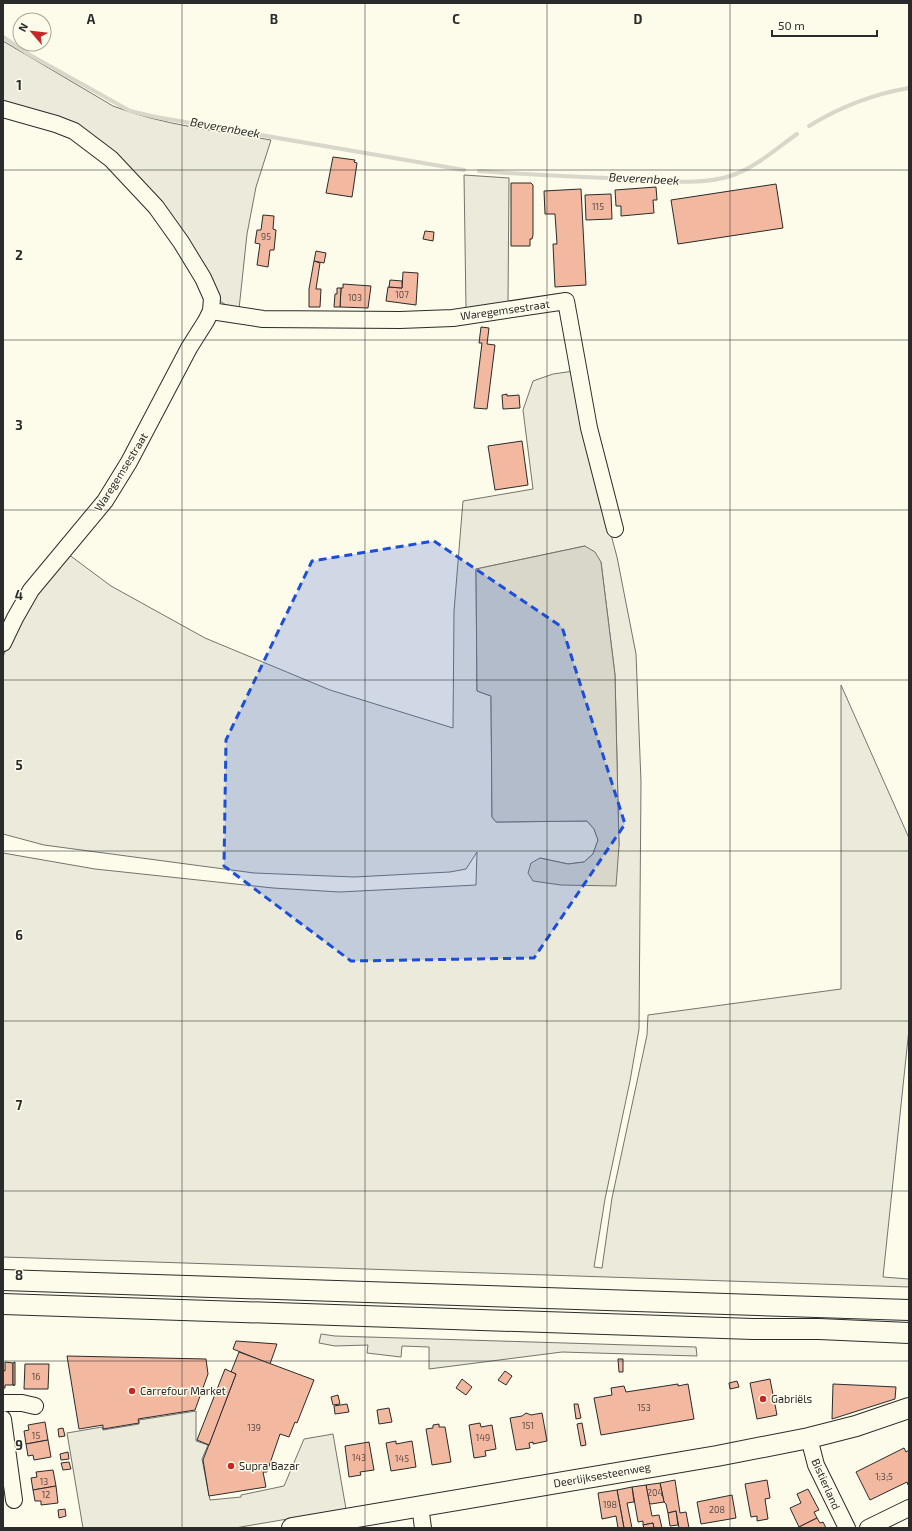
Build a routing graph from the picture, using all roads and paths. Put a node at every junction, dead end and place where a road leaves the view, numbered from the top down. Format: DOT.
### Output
graph roads {
  1 [pos="3,109"];
  2 [pos="211,310"];
  3 [pos="614,529"];
  4 [pos="3,643"];
  5 [pos="3,1280"];
  6 [pos="3,1304"];
  7 [pos="909,1310"];
  8 [pos="909,1333"];
  9 [pos="3,1402"];
  10 [pos="35,1406"];
  11 [pos="909,1408"];
  12 [pos="3,1419"];
  13 [pos="809,1438"];
  14 [pos="14,1500"];
  15 [pos="420,1506"];
  16 [pos="909,1508"];
  17 [pos="292,1528"];
  18 [pos="424,1528"];
  19 [pos="847,1528"];
  20 [pos="868,1528"];
  1 -- 2 [label="street"];
  2 -- 3 [label="street, Waregemsestraat"];
  2 -- 4 [label="street, Waregemsestraat"];
  5 -- 7 [label="main road"];
  6 -- 8 [label="main road"];
  9 -- 10 [label="street"];
  11 -- 13 [label="main road, Deerlijksesteenweg"];
  12 -- 14 [label="street"];
  13 -- 15 [label="main road, Deerlijksesteenweg"];
  13 -- 19 [label="street, Bistierland"];
  15 -- 17 [label="main road, Deerlijksesteenweg"];
  15 -- 18 [label="street"];
  16 -- 20 [label="street"];
}
